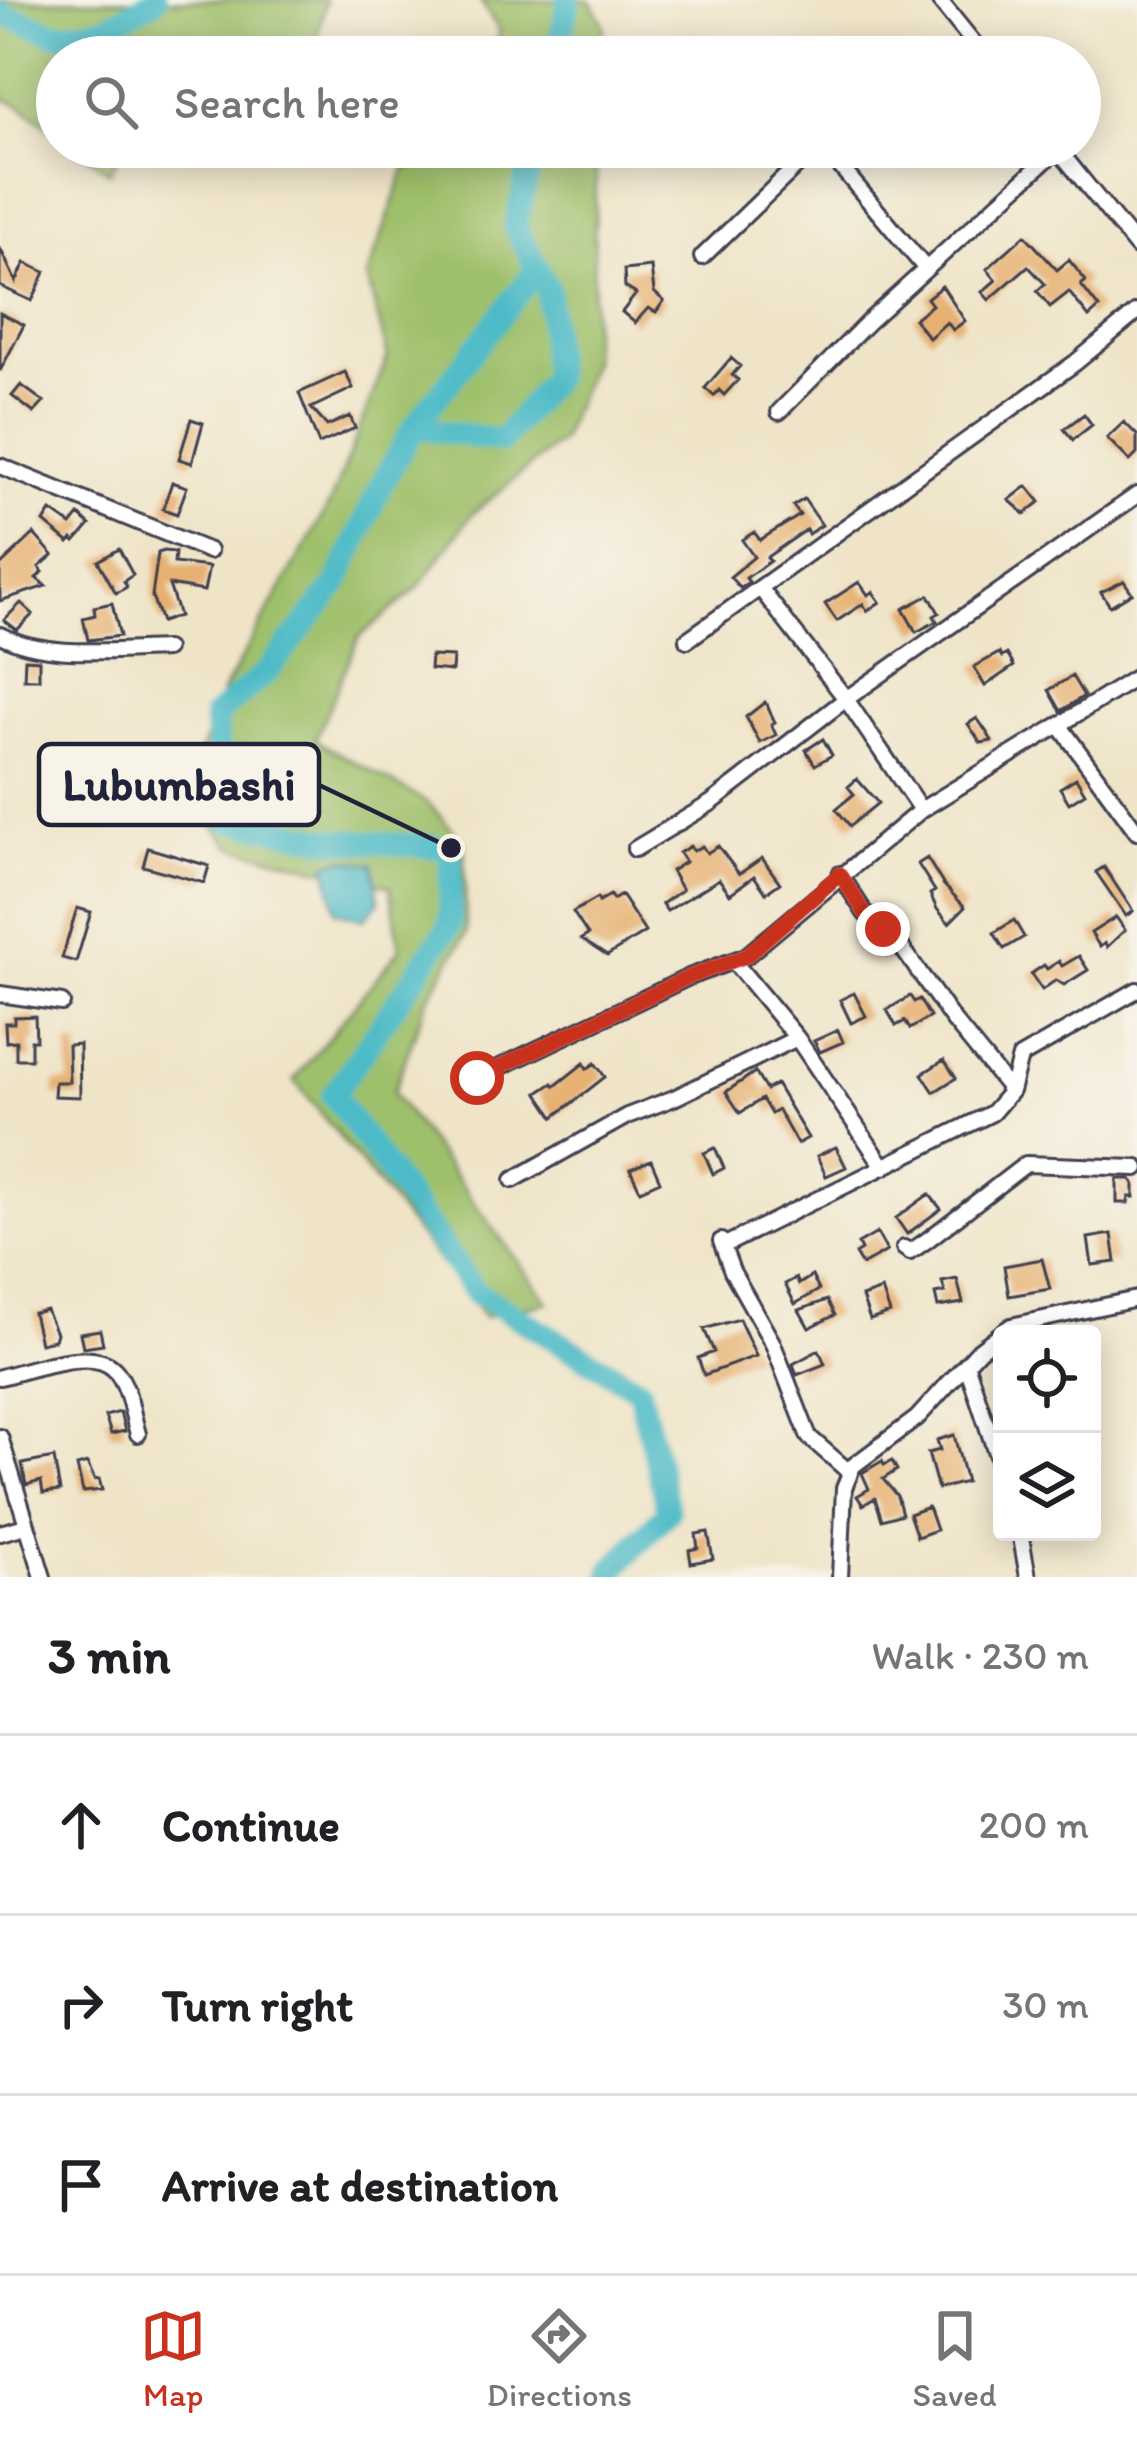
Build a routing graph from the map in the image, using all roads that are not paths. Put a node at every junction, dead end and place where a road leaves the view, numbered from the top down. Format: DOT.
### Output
graph roads {
  1 [pos="939,0"];
  2 [pos="968,36"];
  3 [pos="797,168"];
  4 [pos="838,168"];
  5 [pos="1036,168"];
  6 [pos="1074,168"];
  7 [pos="1137,247"];
  8 [pos="701,257"];
  9 [pos="926,269"];
  10 [pos="1137,312"];
  11 [pos="779,412"];
  12 [pos="0,466"];
  13 [pos="1137,495"];
  14 [pos="209,551"];
  15 [pos="760,588"];
  16 [pos="0,635"];
  17 [pos="687,640"];
  18 [pos="166,649"];
  19 [pos="1137,677"];
  20 [pos="846,699"];
  21 [pos="1060,726"];
  22 [pos="921,810"];
  23 [pos="1137,832"];
  24 [pos="635,849"];
  25 [pos="840,874"];
  26 [pos="734,962"];
  27 [pos="1137,990"];
  28 [pos="0,994"];
  29 [pos="62,1003"];
  30 [pos="797,1038"];
  31 [pos="477,1078"];
  32 [pos="1011,1091"];
  33 [pos="884,1167"];
  34 [pos="1137,1168"];
  35 [pos="514,1180"];
  36 [pos="904,1248"];
  37 [pos="1137,1299"];
  38 [pos="967,1366"];
  39 [pos="0,1377"];
  40 [pos="137,1434"];
  41 [pos="0,1437"];
  42 [pos="993,1444"];
  43 [pos="848,1471"];
  44 [pos="26,1526"];
  45 [pos="0,1533"];
  46 [pos="1022,1541"];
  47 [pos="43,1577"];
  48 [pos="840,1577"];
  49 [pos="1028,1577"];
  1 -- 2 [label="street"];
  3 -- 8 [label="street"];
  4 -- 9 [label="street"];
  5 -- 9 [label="street"];
  6 -- 7 [label="street"];
  9 -- 11 [label="street"];
  10 -- 15 [label="street"];
  12 -- 14 [label="street"];
  13 -- 20 [label="street"];
  15 -- 17 [label="street"];
  15 -- 20 [label="street"];
  16 -- 18 [label="street"];
  19 -- 21 [label="street"];
  20 -- 22 [label="street"];
  20 -- 24 [label="street"];
  21 -- 22 [label="street"];
  21 -- 23 [label="street"];
  22 -- 25 [label="street"];
  25 -- 26 [label="street"];
  25 -- 32 [label="street"];
  26 -- 30 [label="street"];
  26 -- 31 [label="street"];
  27 -- 32 [label="street"];
  28 -- 29 [label="street"];
  30 -- 33 [label="street"];
  30 -- 35 [label="street"];
  32 -- 33 [label="street"];
  33 -- 43 [label="street"];
  34 -- 36 [label="street"];
  37 -- 38 [label="street"];
  38 -- 42 [label="street"];
  38 -- 43 [label="street"];
  39 -- 40 [label="street"];
  41 -- 44 [label="street"];
  43 -- 48 [label="street"];
  44 -- 45 [label="street"];
  44 -- 47 [label="street"];
  46 -- 49 [label="street"];
}
